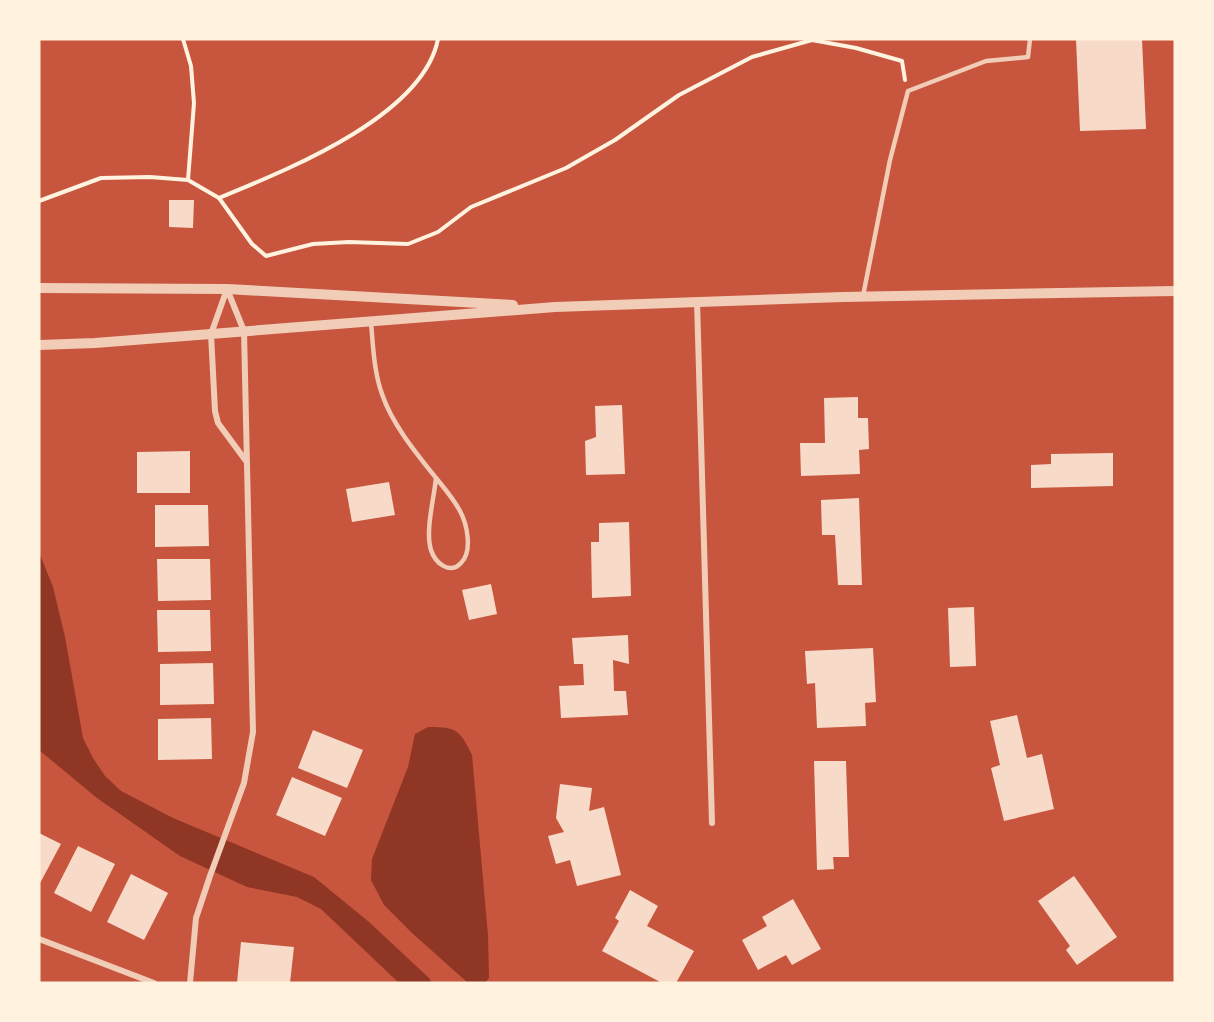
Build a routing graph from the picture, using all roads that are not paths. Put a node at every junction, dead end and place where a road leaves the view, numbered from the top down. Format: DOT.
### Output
graph roads {
  1 [pos="1029,39"];
  2 [pos="39,288"];
  3 [pos="227,290"];
  4 [pos="1175,291"];
  5 [pos="863,296"];
  6 [pos="697,302"];
  7 [pos="555,307"];
  8 [pos="371,322"];
  9 [pos="244,331"];
  10 [pos="211,334"];
  11 [pos="39,345"];
  12 [pos="246,462"];
  13 [pos="436,478"];
  14 [pos="712,823"];
  15 [pos="39,939"];
  16 [pos="154,983"];
  17 [pos="190,983"];
  1 -- 5 [label="lane"];
  2 -- 3 [label="street"];
  3 -- 7 [label="street"];
  3 -- 9 [label="street"];
  3 -- 10 [label="street"];
  4 -- 5 [label="street"];
  5 -- 6 [label="street"];
  6 -- 7 [label="street"];
  6 -- 14 [label="street"];
  7 -- 8 [label="street"];
  8 -- 9 [label="street"];
  8 -- 13 [label="lane"];
  9 -- 10 [label="street"];
  9 -- 12 [label="street"];
  10 -- 11 [label="street"];
  10 -- 12 [label="street"];
  12 -- 17 [label="street"];
  13 -- 13 [label="lane"];
  15 -- 16 [label="street"];
}
